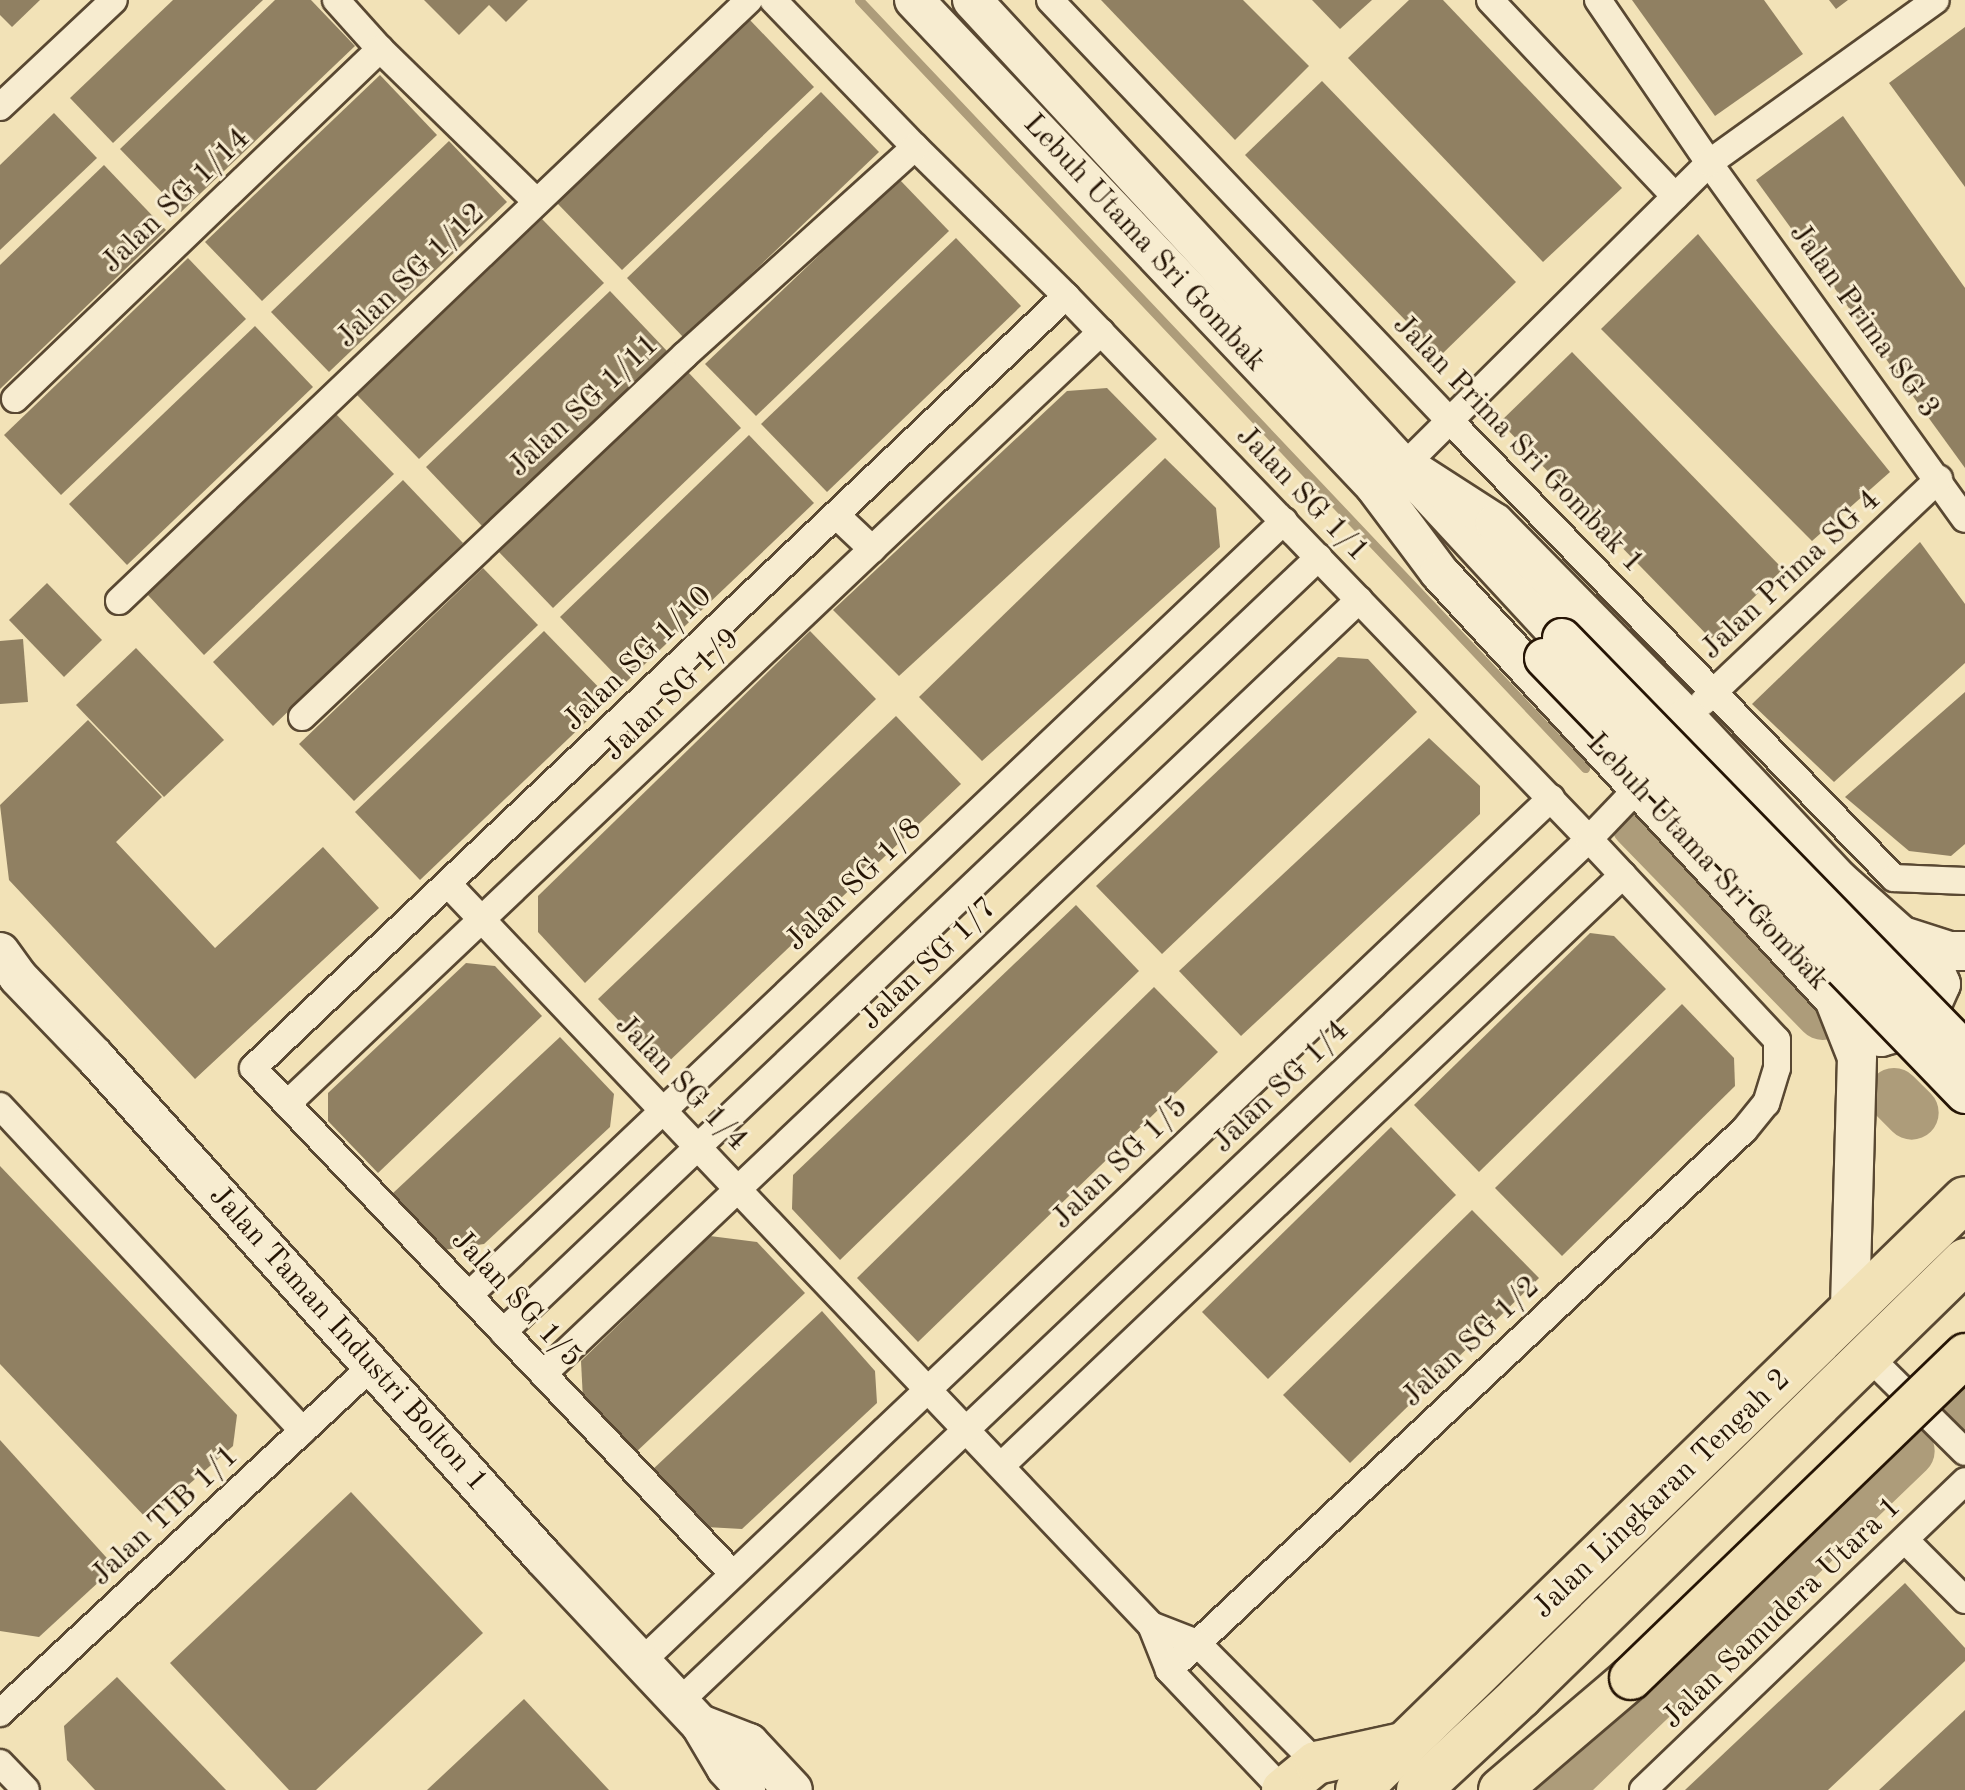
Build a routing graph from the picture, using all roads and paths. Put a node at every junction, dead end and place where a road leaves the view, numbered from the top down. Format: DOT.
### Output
graph roads {
  1 [pos="114,0"];
  2 [pos="336,0"];
  3 [pos="749,0"];
  4 [pos="773,0"];
  5 [pos="914,0"];
  6 [pos="972,0"];
  7 [pos="1050,0"];
  8 [pos="1490,0"];
  9 [pos="1598,0"];
  10 [pos="1936,0"];
  11 [pos="380,49"];
  12 [pos="0,107"];
  13 [pos="915,147"];
  14 [pos="1709,163"];
  15 [pos="1675,196"];
  16 [pos="536,201"];
  17 [pos="1066,296"];
  18 [pos="1101,332"];
  19 [pos="15,399"];
  20 [pos="1450,421"];
  21 [pos="1405,465"];
  22 [pos="1939,479"];
  23 [pos="1374,485"];
  24 [pos="836,515"];
  25 [pos="1965,519"];
  26 [pos="1284,521"];
  27 [pos="872,549"];
  28 [pos="1319,557"];
  29 [pos="1359,600"];
  30 [pos="119,601"];
  31 [pos="1553,648"];
  32 [pos="1714,692"];
  33 [pos="302,717"];
  34 [pos="1686,717"];
  35 [pos="1637,789"];
  36 [pos="1551,798"];
  37 [pos="1589,839"];
  38 [pos="1623,875"];
  39 [pos="1965,881"];
  40 [pos="448,884"];
  41 [pos="482,919"];
  42 [pos="1895,934"];
  43 [pos="1965,951"];
  44 [pos="0,952"];
  45 [pos="1834,999"];
  46 [pos="1777,1040"];
  47 [pos="1965,1051"];
  48 [pos="253,1068"];
  49 [pos="1965,1094"];
  50 [pos="287,1104"];
  51 [pos="0,1106"];
  52 [pos="664,1110"];
  53 [pos="698,1147"];
  54 [pos="738,1189"];
  55 [pos="1965,1199"];
  56 [pos="1965,1261"];
  57 [pos="469,1295"];
  58 [pos="1850,1311"];
  59 [pos="503,1332"];
  60 [pos="1965,1355"];
  61 [pos="1868,1356"];
  62 [pos="373,1365"];
  63 [pos="543,1374"];
  64 [pos="928,1389"];
  65 [pos="967,1430"];
  66 [pos="303,1431"];
  67 [pos="1965,1452"];
  68 [pos="1001,1466"];
  69 [pos="1965,1481"];
  70 [pos="1905,1540"];
  71 [pos="733,1574"];
  72 [pos="1965,1600"];
  73 [pos="1151,1625"];
  74 [pos="1197,1643"];
  75 [pos="641,1662"];
  76 [pos="1169,1670"];
  77 [pos="1519,1697"];
  78 [pos="5,1698"];
  79 [pos="690,1713"];
  80 [pos="1407,1743"];
  81 [pos="0,1763"];
  82 [pos="1316,1763"];
  83 [pos="26,1790"];
  84 [pos="746,1790"];
  85 [pos="793,1790"];
  86 [pos="1283,1790"];
  87 [pos="1358,1790"];
  88 [pos="1419,1790"];
  89 [pos="1461,1790"];
  90 [pos="1500,1790"];
  91 [pos="1643,1790"];
  1 -- 12 [label="street"];
  2 -- 11 [label="street"];
  3 -- 16 [label="street, Jalan SG 1/12"];
  4 -- 13 [label="street, Jalan SG 1/1"];
  5 -- 23 [label="street, Lebuh Utama Sri Gombak"];
  6 -- 21 [label="street, Lebuh Utama Sri Gombak"];
  7 -- 20 [label="street, Jalan Prima Sri Gombak 1"];
  8 -- 15 [label="street"];
  9 -- 14 [label="street, Jalan Prima SG 3"];
  10 -- 14 [label="street"];
  11 -- 16 [label="street"];
  11 -- 19 [label="street, Jalan SG 1/14"];
  13 -- 17 [label="street, Jalan SG 1/1"];
  13 -- 33 [label="street, Jalan SG 1/11"];
  14 -- 15 [label="street"];
  14 -- 22 [label="street, Jalan Prima SG 3"];
  15 -- 20 [label="street"];
  16 -- 30 [label="street, Jalan SG 1/12"];
  17 -- 18 [label="street, Jalan SG 1/1"];
  17 -- 24 [label="street, Jalan SG 1/10"];
  18 -- 26 [label="street, Jalan SG 1/1"];
  18 -- 27 [label="street, Jalan SG 1/9"];
  20 -- 21 [label="street"];
  20 -- 32 [label="street, Jalan Prima Sri Gombak 1"];
  21 -- 31 [label="street, Lebuh Utama Sri Gombak"];
  21 -- 34 [label="street, Lebuh Utama Sri Gombak"];
  22 -- 25 [label="street, Jalan Prima SG 3"];
  22 -- 32 [label="street, Jalan Prima SG 4"];
  23 -- 31 [label="street, Lebuh Utama Sri Gombak"];
  23 -- 35 [label="street, Lebuh Utama Sri Gombak"];
  24 -- 27 [label="street"];
  24 -- 40 [label="street, Jalan SG 1/10"];
  26 -- 28 [label="street, Jalan SG 1/1"];
  26 -- 52 [label="street, Jalan SG 1/8"];
  27 -- 41 [label="street, Jalan SG 1/9"];
  28 -- 29 [label="street, Jalan SG 1/1"];
  28 -- 53 [label="street, Jalan SG 1/7"];
  29 -- 36 [label="street, Jalan SG 1/1"];
  29 -- 54 [label="street, Jalan SG 1/7"];
  31 -- 47 [label="street, Lebuh Utama Sri Gombak, bridge"];
  31 -- 49 [label="street, Lebuh Utama Sri Gombak, bridge"];
  32 -- 34 [label="street, Jalan Prima SG 4"];
  32 -- 39 [label="street, Jalan Prima Sri Gombak 1"];
  34 -- 42 [label="street, Lebuh Utama Sri Gombak"];
  35 -- 37 [label="street, Jalan SG 1/4"];
  35 -- 45 [label="street, Lebuh Utama Sri Gombak"];
  36 -- 37 [label="street, Jalan SG 1/1"];
  36 -- 64 [label="street, Jalan SG 1/5"];
  37 -- 38 [label="street, Jalan SG 1/1"];
  37 -- 65 [label="street, Jalan SG 1/4"];
  38 -- 46 [label="street, Jalan SG 1/1"];
  38 -- 68 [label="street"];
  40 -- 41 [label="street, Jalan SG 1/4"];
  40 -- 48 [label="street, Jalan SG 1/10"];
  41 -- 50 [label="street, Jalan SG 1/9"];
  41 -- 52 [label="street, Jalan SG 1/4"];
  42 -- 43 [label="street, Lebuh Utama Sri Gombak"];
  42 -- 45 [label="street"];
  44 -- 62 [label="street, Jalan Taman Industri Bolton 1"];
  45 -- 58 [label="street, Lebuh Utama Sri Gombak"];
  46 -- 74 [label="street, Jalan SG 1/2"];
  48 -- 50 [label="street, Jalan SG 1/5"];
  50 -- 57 [label="street, Jalan SG 1/5"];
  51 -- 66 [label="street"];
  52 -- 53 [label="street, Jalan SG 1/4"];
  52 -- 57 [label="street, Jalan SG 1/8"];
  53 -- 54 [label="street, Jalan SG 1/4"];
  53 -- 59 [label="street, Jalan SG 1/7"];
  54 -- 63 [label="street, Jalan SG 1/7"];
  54 -- 64 [label="street, Jalan SG 1/4"];
  55 -- 58 [label="highway, Jalan Lingkaran Tengah 2"];
  56 -- 61 [label="highway, Jalan Lingkaran Tengah 2"];
  57 -- 59 [label="street, Jalan SG 1/5"];
  58 -- 80 [label="highway, Jalan Lingkaran Tengah 2"];
  59 -- 63 [label="street, Jalan SG 1/5"];
  60 -- 90 [label="main road, bridge"];
  61 -- 67 [label="street"];
  61 -- 77 [label="highway, Jalan Lingkaran Tengah 2"];
  62 -- 66 [label="street, Jalan TIB 1/1"];
  62 -- 75 [label="street, Jalan Taman Industri Bolton 1"];
  63 -- 71 [label="street, Jalan SG 1/5"];
  64 -- 65 [label="street, Jalan SG 1/4"];
  64 -- 71 [label="street, Jalan SG 1/5"];
  65 -- 68 [label="street, Jalan SG 1/4"];
  65 -- 79 [label="street, Jalan SG 1/4"];
  66 -- 78 [label="street, Jalan TIB 1/1"];
  68 -- 73 [label="street, Jalan SG 1/4"];
  69 -- 70 [label="street, Jalan Samudera Utara 1"];
  70 -- 72 [label="street"];
  70 -- 91 [label="street, Jalan Samudera Utara 1"];
  71 -- 75 [label="street, Jalan SG 1/5"];
  73 -- 74 [label="street, Jalan SG 1/4"];
  73 -- 76 [label="street"];
  74 -- 76 [label="street, Jalan SG 1/2"];
  74 -- 82 [label="street, Jalan SG 1/4"];
  75 -- 79 [label="street, Jalan Taman Industri Bolton 1"];
  76 -- 86 [label="street"];
  77 -- 88 [label="highway, Jalan Lingkaran Tengah 2"];
  77 -- 89 [label="highway"];
  79 -- 84 [label="street, Jalan Taman Industri Bolton 1"];
  79 -- 85 [label="street, Jalan Taman Industri Bolton 1"];
  80 -- 82 [label="main road"];
  80 -- 87 [label="highway, Jalan Lingkaran Tengah 2"];
  81 -- 83 [label="street"];
  82 -- 86 [label="main road"];
}
